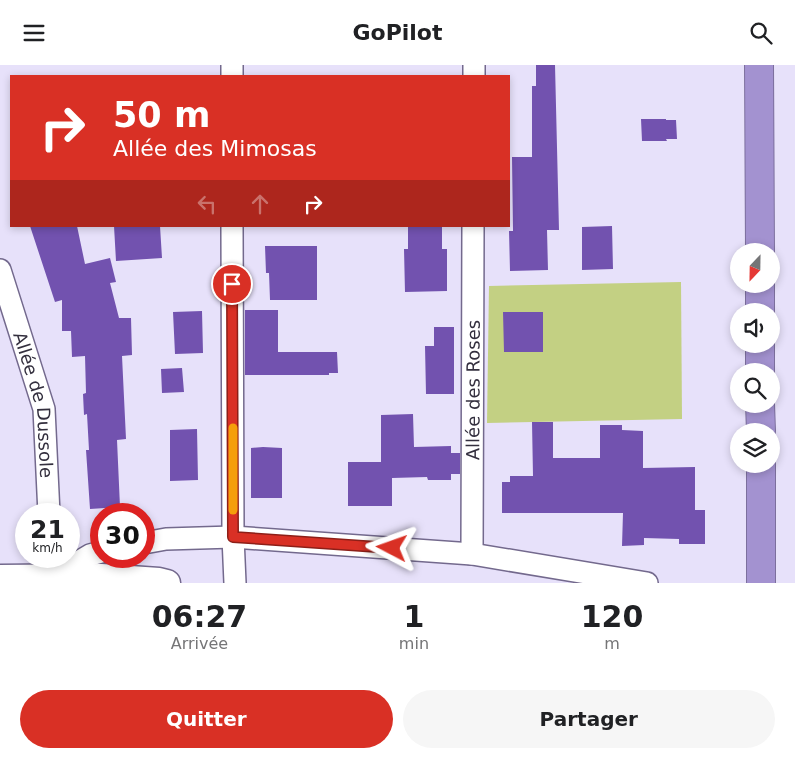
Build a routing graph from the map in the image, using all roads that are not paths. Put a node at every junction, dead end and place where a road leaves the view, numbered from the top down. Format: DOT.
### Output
graph roads {
  1 [pos="759,65"];
  2 [pos="232,227"];
  3 [pos="474,227"];
  4 [pos="760,243"];
  5 [pos="0,271"];
  6 [pos="7,316"];
  7 [pos="761,473"];
  8 [pos="48,503"];
  9 [pos="233,537"];
  10 [pos="155,541"];
  11 [pos="472,554"];
  12 [pos="47,568"];
  13 [pos="57,568"];
  14 [pos="0,578"];
  15 [pos="167,583"];
  16 [pos="235,583"];
  17 [pos="647,583"];
  18 [pos="761,583"];
  1 -- 4 [label="highway"];
  2 -- 9 [label="street"];
  3 -- 11 [label="street, Allée des Roses"];
  5 -- 6 [label="street, Allée de Dussole"];
  6 -- 8 [label="street, Allée de Dussole"];
  7 -- 18 [label="highway"];
  9 -- 10 [label="street"];
  9 -- 11 [label="street"];
  9 -- 16 [label="street"];
  11 -- 17 [label="street"];
  12 -- 14 [label="street"];
  13 -- 15 [label="street"];
}
